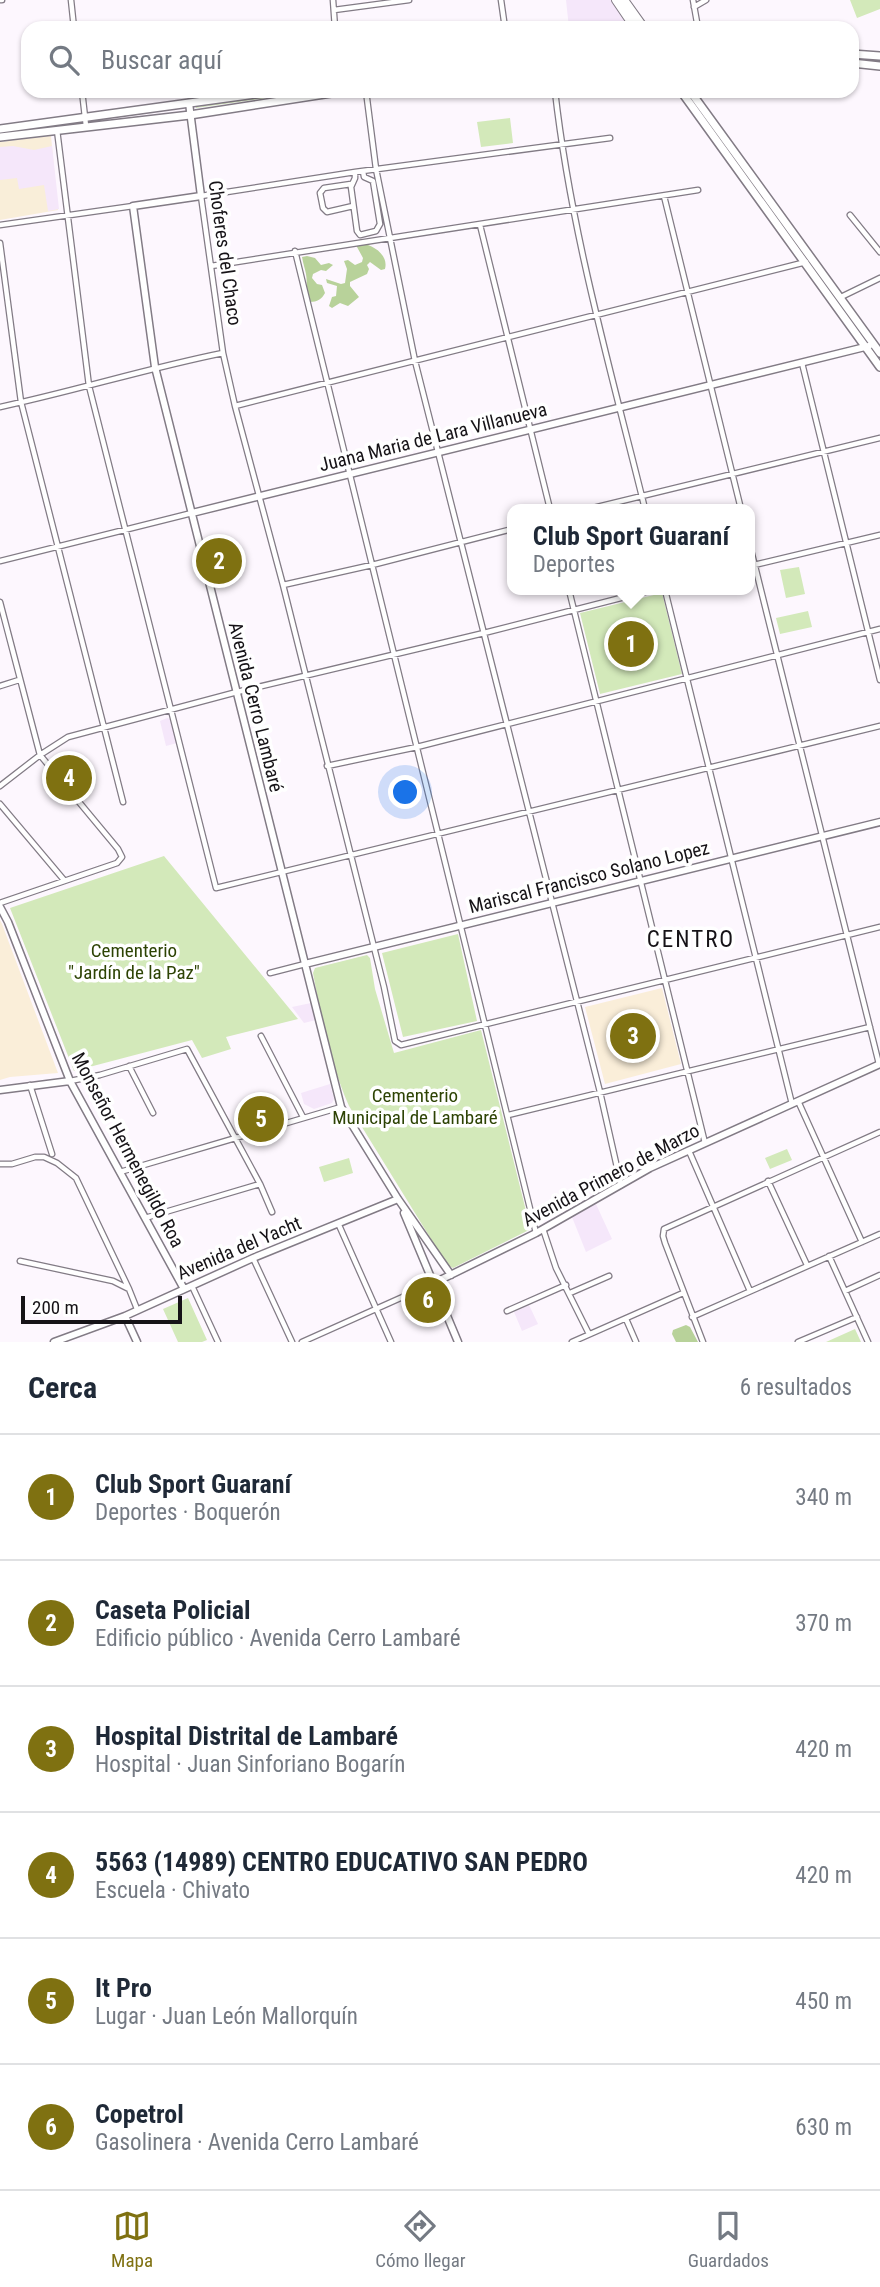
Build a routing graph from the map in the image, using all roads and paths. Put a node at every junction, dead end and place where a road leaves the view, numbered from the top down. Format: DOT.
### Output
graph roads {
  1 [pos="71,0"];
  2 [pos="333,0"];
  3 [pos="403,0"];
  4 [pos="410,0"];
  5 [pos="501,0"];
  6 [pos="616,0"];
  7 [pos="693,0"];
  8 [pos="706,0"];
  9 [pos="629,2"];
  10 [pos="694,7"];
  11 [pos="334,10"];
  12 [pos="73,21"];
  13 [pos="335,21"];
  14 [pos="504,21"];
  15 [pos="630,21"];
  16 [pos="640,21"];
  17 [pos="697,21"];
  18 [pos="859,54"];
  19 [pos="880,56"];
  20 [pos="859,64"];
  21 [pos="880,66"];
  22 [pos="83,98"];
  23 [pos="226,98"];
  24 [pos="298,98"];
  25 [pos="367,98"];
  26 [pos="556,98"];
  27 [pos="686,98"];
  28 [pos="695,98"];
  29 [pos="189,103"];
  30 [pos="190,115"];
  31 [pos="85,122"];
  32 [pos="0,129"];
  33 [pos="57,130"];
  34 [pos="0,138"];
  35 [pos="610,138"];
  36 [pos="561,143"];
  37 [pos="376,169"];
  38 [pos="363,171"];
  39 [pos="355,172"];
  40 [pos="364,177"];
  41 [pos="353,182"];
  42 [pos="698,190"];
  43 [pos="201,196"];
  44 [pos="664,196"];
  45 [pos="353,205"];
  46 [pos="133,206"];
  47 [pos="574,210"];
  48 [pos="67,214"];
  49 [pos="850,215"];
  50 [pos="0,225"];
  51 [pos="480,225"];
  52 [pos="389,239"];
  53 [pos="0,243"];
  54 [pos="295,251"];
  55 [pos="880,252"];
  56 [pos="810,261"];
  57 [pos="211,266"];
  58 [pos="880,278"];
  59 [pos="687,292"];
  60 [pos="841,297"];
  61 [pos="596,315"];
  62 [pos="508,337"];
  63 [pos="870,346"];
  64 [pos="223,353"];
  65 [pos="880,353"];
  66 [pos="415,360"];
  67 [pos="802,363"];
  68 [pos="155,367"];
  69 [pos="880,367"];
  70 [pos="327,383"];
  71 [pos="710,384"];
  72 [pos="89,386"];
  73 [pos="21,402"];
  74 [pos="234,406"];
  75 [pos="0,407"];
  76 [pos="620,407"];
  77 [pos="530,429"];
  78 [pos="880,438"];
  79 [pos="439,452"];
  80 [pos="823,452"];
  81 [pos="350,475"];
  82 [pos="732,475"];
  83 [pos="258,495"];
  84 [pos="642,496"];
  85 [pos="549,504"];
  86 [pos="609,504"];
  87 [pos="644,504"];
  88 [pos="740,504"];
  89 [pos="192,513"];
  90 [pos="124,530"];
  91 [pos="507,530"];
  92 [pos="880,535"];
  93 [pos="461,542"];
  94 [pos="846,543"];
  95 [pos="58,546"];
  96 [pos="0,561"];
  97 [pos="755,564"];
  98 [pos="372,565"];
  99 [pos="755,576"];
  100 [pos="282,585"];
  101 [pos="570,595"];
  102 [pos="631,595"];
  103 [pos="666,595"];
  104 [pos="0,602"];
  105 [pos="574,609"];
  106 [pos="880,629"];
  107 [pos="868,632"];
  108 [pos="484,633"];
  109 [pos="394,654"];
  110 [pos="778,656"];
  111 [pos="304,675"];
  112 [pos="687,678"];
  113 [pos="20,680"];
  114 [pos="880,680"];
  115 [pos="0,686"];
  116 [pos="237,692"];
  117 [pos="597,701"];
  118 [pos="170,710"];
  119 [pos="507,723"];
  120 [pos="104,726"];
  121 [pos="880,726"];
  122 [pos="800,745"];
  123 [pos="417,747"];
  124 [pos="40,755"];
  125 [pos="327,766"];
  126 [pos="709,768"];
  127 [pos="0,786"];
  128 [pos="619,790"];
  129 [pos="123,802"];
  130 [pos="0,804"];
  131 [pos="529,812"];
  132 [pos="880,822"];
  133 [pos="439,834"];
  134 [pos="822,836"];
  135 [pos="350,856"];
  136 [pos="732,858"];
  137 [pos="282,872"];
  138 [pos="64,880"];
  139 [pos="641,881"];
  140 [pos="552,903"];
  141 [pos="0,905"];
  142 [pos="461,925"];
  143 [pos="880,927"];
  144 [pos="847,935"];
  145 [pos="374,947"];
  146 [pos="756,958"];
  147 [pos="305,964"];
  148 [pos="270,973"];
  149 [pos="666,980"];
  150 [pos="577,1002"];
  151 [pos="486,1025"];
  152 [pos="870,1027"];
  153 [pos="261,1036"];
  154 [pos="779,1049"];
  155 [pos="880,1064"];
  156 [pos="129,1066"];
  157 [pos="688,1071"];
  158 [pos="70,1081"];
  159 [pos="30,1085"];
  160 [pos="0,1090"];
  161 [pos="600,1092"];
  162 [pos="795,1103"];
  163 [pos="341,1107"];
  164 [pos="153,1113"];
  165 [pos="508,1115"];
  166 [pos="303,1116"];
  167 [pos="880,1132"];
  168 [pos="235,1137"];
  169 [pos="706,1143"];
  170 [pos="689,1150"];
  171 [pos="52,1154"];
  172 [pos="824,1156"];
  173 [pos="0,1164"];
  174 [pos="120,1172"];
  175 [pos="768,1181"];
  176 [pos="260,1184"];
  177 [pos="621,1185"];
  178 [pos="398,1199"];
  179 [pos="712,1206"];
  180 [pos="272,1212"];
  181 [pos="145,1218"];
  182 [pos="338,1223"];
  183 [pos="539,1231"];
  184 [pos="880,1234"];
  185 [pos="862,1242"];
  186 [pos="829,1256"];
  187 [pos="253,1258"];
  188 [pos="20,1261"];
  189 [pos="807,1265"];
  190 [pos="451,1275"];
  191 [pos="880,1275"];
  192 [pos="609,1276"];
  193 [pos="435,1283"];
  194 [pos="192,1285"];
  195 [pos="566,1285"];
  196 [pos="129,1289"];
  197 [pos="184,1289"];
  198 [pos="750,1291"];
  199 [pos="845,1291"];
  200 [pos="570,1293"];
  201 [pos="683,1293"];
  202 [pos="376,1308"];
  203 [pos="137,1309"];
  204 [pos="507,1311"];
  205 [pos="125,1316"];
  206 [pos="692,1317"];
  207 [pos="857,1317"];
  208 [pos="626,1319"];
  209 [pos="589,1335"];
  210 [pos="54,1342"];
  211 [pos="137,1342"];
  212 [pos="218,1342"];
  213 [pos="292,1342"];
  214 [pos="302,1342"];
  215 [pos="391,1342"];
  216 [pos="458,1342"];
  217 [pos="572,1342"];
  218 [pos="636,1342"];
  219 [pos="703,1342"];
  220 [pos="798,1342"];
  221 [pos="868,1342"];
  1 -- 12 [label="street"];
  2 -- 11 [label="street"];
  3 -- 4 [label="street"];
  3 -- 11 [label="street"];
  5 -- 14 [label="street"];
  6 -- 15 [label="highway"];
  7 -- 10 [label="street"];
  8 -- 10 [label="street"];
  9 -- 16 [label="highway"];
  10 -- 17 [label="street"];
  11 -- 13 [label="street"];
  18 -- 19 [label="main road"];
  20 -- 21 [label="main road"];
  22 -- 31 [label="street"];
  23 -- 29 [label="main road"];
  24 -- 30 [label="main road"];
  25 -- 37 [label="street"];
  26 -- 36 [label="street"];
  27 -- 56 [label="main road"];
  28 -- 56 [label="main road"];
  29 -- 30 [label="street, Choferes del Chaco"];
  29 -- 31 [label="main road"];
  30 -- 31 [label="main road"];
  30 -- 43 [label="street, Choferes del Chaco"];
  31 -- 32 [label="main road"];
  31 -- 33 [label="main road"];
  33 -- 34 [label="main road"];
  33 -- 48 [label="street"];
  35 -- 36 [label="street"];
  36 -- 37 [label="street"];
  36 -- 47 [label="street"];
  37 -- 38 [label="street"];
  37 -- 52 [label="street"];
  38 -- 39 [label="street"];
  38 -- 40 [label="street"];
  39 -- 41 [label="street"];
  39 -- 43 [label="street"];
  40 -- 41 [label="street"];
  40 -- 45 [label="street"];
  41 -- 45 [label="street"];
  41 -- 45 [label="street"];
  42 -- 44 [label="street"];
  43 -- 46 [label="street"];
  43 -- 57 [label="street, Choferes del Chaco"];
  44 -- 47 [label="street"];
  44 -- 59 [label="street"];
  46 -- 48 [label="street"];
  46 -- 68 [label="street, Avenida Cerro Lambaré"];
  47 -- 51 [label="street"];
  47 -- 61 [label="street"];
  48 -- 50 [label="street"];
  48 -- 72 [label="street"];
  49 -- 55 [label="street"];
  51 -- 52 [label="street"];
  51 -- 62 [label="street"];
  52 -- 54 [label="street"];
  52 -- 66 [label="street"];
  53 -- 73 [label="street"];
  54 -- 57 [label="street"];
  54 -- 70 [label="street"];
  56 -- 59 [label="street"];
  56 -- 60 [label="main road"];
  56 -- 63 [label="main road"];
  57 -- 64 [label="street, Choferes del Chaco"];
  58 -- 60 [label="street"];
  59 -- 61 [label="street"];
  59 -- 71 [label="street"];
  60 -- 63 [label="main road"];
  61 -- 62 [label="street"];
  61 -- 76 [label="street"];
  62 -- 66 [label="street"];
  62 -- 77 [label="street"];
  63 -- 65 [label="main road"];
  63 -- 67 [label="street, Juana Maria de Lara Villanueva"];
  63 -- 69 [label="main road"];
  64 -- 68 [label="street"];
  64 -- 74 [label="street, Choferes del Chaco"];
  66 -- 70 [label="street"];
  66 -- 79 [label="street"];
  67 -- 71 [label="street, Juana Maria de Lara Villanueva"];
  67 -- 80 [label="street"];
  68 -- 72 [label="street"];
  68 -- 89 [label="street, Avenida Cerro Lambaré"];
  70 -- 74 [label="street"];
  70 -- 81 [label="street"];
  71 -- 76 [label="street, Juana Maria de Lara Villanueva"];
  71 -- 82 [label="street"];
  72 -- 73 [label="street"];
  72 -- 90 [label="street"];
  73 -- 75 [label="street"];
  73 -- 95 [label="street"];
  74 -- 83 [label="street, Choferes del Chaco"];
  76 -- 77 [label="street, Juana Maria de Lara Villanueva"];
  76 -- 84 [label="street"];
  77 -- 79 [label="street, Juana Maria de Lara Villanueva"];
  77 -- 85 [label="street"];
  78 -- 80 [label="street"];
  79 -- 81 [label="street, Juana Maria de Lara Villanueva"];
  79 -- 93 [label="street"];
  80 -- 82 [label="street"];
  80 -- 94 [label="street"];
  81 -- 83 [label="street, Juana Maria de Lara Villanueva"];
  81 -- 98 [label="street"];
  82 -- 84 [label="street"];
  82 -- 88 [label="street"];
  83 -- 89 [label="street, Juana Maria de Lara Villanueva"];
  83 -- 100 [label="street, Choferes del Chaco"];
  84 -- 86 [label="street"];
  84 -- 87 [label="street"];
  89 -- 90 [label="street, Juana Maria de Lara Villanueva"];
  89 -- 116 [label="street, Avenida Cerro Lambaré"];
  90 -- 95 [label="street, Juana Maria de Lara Villanueva"];
  90 -- 118 [label="street"];
  91 -- 93 [label="street"];
  92 -- 94 [label="street"];
  93 -- 98 [label="street"];
  93 -- 108 [label="street"];
  94 -- 97 [label="street"];
  94 -- 107 [label="street"];
  95 -- 96 [label="street, Juana Maria de Lara Villanueva"];
  95 -- 120 [label="street"];
  98 -- 100 [label="street"];
  98 -- 109 [label="street"];
  99 -- 110 [label="street"];
  100 -- 111 [label="street, Choferes del Chaco"];
  101 -- 105 [label="street"];
  102 -- 105 [label="street"];
  103 -- 112 [label="street"];
  104 -- 113 [label="street"];
  105 -- 108 [label="street"];
  105 -- 117 [label="street"];
  106 -- 107 [label="street"];
  107 -- 110 [label="street"];
  107 -- 114 [label="street"];
  108 -- 109 [label="street"];
  108 -- 119 [label="street"];
  109 -- 111 [label="street"];
  109 -- 123 [label="street"];
  110 -- 112 [label="street"];
  110 -- 122 [label="street"];
  111 -- 116 [label="street"];
  111 -- 125 [label="street, Choferes del Chaco"];
  112 -- 117 [label="street"];
  112 -- 126 [label="street"];
  113 -- 115 [label="street"];
  113 -- 124 [label="street"];
  116 -- 118 [label="street"];
  116 -- 137 [label="street, Avenida Cerro Lambaré"];
  117 -- 119 [label="street"];
  117 -- 128 [label="street"];
  118 -- 120 [label="street"];
  118 -- 137 [label="street"];
  119 -- 123 [label="street"];
  119 -- 131 [label="street"];
  120 -- 124 [label="street"];
  120 -- 129 [label="street"];
  121 -- 122 [label="street"];
  122 -- 126 [label="street"];
  122 -- 134 [label="street"];
  123 -- 125 [label="street"];
  123 -- 133 [label="street"];
  124 -- 127 [label="street"];
  124 -- 138 [label="street"];
  125 -- 135 [label="street, Choferes del Chaco"];
  126 -- 128 [label="street"];
  126 -- 136 [label="street"];
  128 -- 131 [label="street"];
  128 -- 139 [label="street"];
  130 -- 138 [label="street"];
  131 -- 133 [label="street"];
  131 -- 140 [label="street"];
  132 -- 134 [label="street, Mariscal Francisco Solano Lopez"];
  133 -- 135 [label="street"];
  133 -- 142 [label="street"];
  134 -- 136 [label="street, Mariscal Francisco Solano Lopez"];
  134 -- 144 [label="street"];
  135 -- 137 [label="street"];
  135 -- 145 [label="street, Choferes del Chaco"];
  136 -- 139 [label="street, Mariscal Francisco Solano Lopez"];
  136 -- 146 [label="street"];
  137 -- 147 [label="street, Avenida Cerro Lambaré"];
  138 -- 141 [label="street"];
  139 -- 140 [label="street, Mariscal Francisco Solano Lopez"];
  139 -- 149 [label="street"];
  140 -- 142 [label="street, Mariscal Francisco Solano Lopez"];
  140 -- 150 [label="street"];
  141 -- 158 [label="street, Monseñor Hermenegildo Roa"];
  142 -- 145 [label="street, Mariscal Francisco Solano Lopez"];
  142 -- 151 [label="street"];
  143 -- 144 [label="street"];
  144 -- 146 [label="street"];
  144 -- 152 [label="street"];
  145 -- 147 [label="street, Mariscal Francisco Solano Lopez"];
  145 -- 151 [label="street, Choferes del Chaco"];
  146 -- 149 [label="street"];
  146 -- 154 [label="street"];
  147 -- 148 [label="street"];
  147 -- 163 [label="street, Avenida Cerro Lambaré"];
  149 -- 150 [label="street"];
  149 -- 157 [label="street"];
  150 -- 151 [label="street"];
  150 -- 161 [label="street"];
  151 -- 165 [label="street"];
  152 -- 154 [label="street"];
  152 -- 155 [label="street"];
  153 -- 166 [label="street"];
  154 -- 157 [label="street"];
  154 -- 162 [label="street"];
  155 -- 162 [label="street, Avenida Primero de Marzo"];
  156 -- 158 [label="street"];
  156 -- 164 [label="street"];
  156 -- 168 [label="street"];
  157 -- 161 [label="street"];
  157 -- 169 [label="street"];
  158 -- 159 [label="street"];
  158 -- 174 [label="street, Monseñor Hermenegildo Roa"];
  159 -- 160 [label="street"];
  159 -- 171 [label="street"];
  161 -- 165 [label="street"];
  161 -- 177 [label="street"];
  162 -- 169 [label="street, Avenida Primero de Marzo"];
  162 -- 172 [label="street"];
  163 -- 166 [label="street"];
  163 -- 178 [label="street, Avenida Cerro Lambaré"];
  165 -- 183 [label="street"];
  166 -- 168 [label="street"];
  167 -- 172 [label="street"];
  168 -- 174 [label="street"];
  168 -- 176 [label="street"];
  169 -- 170 [label="street, Avenida Primero de Marzo"];
  170 -- 177 [label="street, Avenida Primero de Marzo"];
  170 -- 179 [label="street"];
  172 -- 175 [label="street"];
  172 -- 185 [label="street"];
  173 -- 196 [label="street"];
  174 -- 181 [label="street, Monseñor Hermenegildo Roa"];
  175 -- 179 [label="street"];
  175 -- 189 [label="street"];
  176 -- 180 [label="street"];
  176 -- 181 [label="street"];
  177 -- 183 [label="street, Avenida Primero de Marzo"];
  178 -- 182 [label="street, Avenida del Yacht"];
  178 -- 190 [label="street, Avenida Cerro Lambaré"];
  178 -- 193 [label="street, Avenida Cerro Lambaré"];
  179 -- 198 [label="street"];
  179 -- 201 [label="street"];
  181 -- 197 [label="street, Monseñor Hermenegildo Roa"];
  182 -- 187 [label="street, Avenida del Yacht"];
  182 -- 202 [label="street"];
  183 -- 190 [label="street, Avenida Primero de Marzo"];
  183 -- 195 [label="street"];
  184 -- 185 [label="street"];
  185 -- 186 [label="street"];
  186 -- 189 [label="street"];
  186 -- 199 [label="street"];
  187 -- 194 [label="street, Avenida del Yacht"];
  187 -- 213 [label="street"];
  188 -- 196 [label="street"];
  189 -- 198 [label="street"];
  190 -- 193 [label="street, Avenida Primero de Marzo"];
  191 -- 199 [label="street"];
  192 -- 200 [label="street"];
  193 -- 202 [label="street"];
  193 -- 216 [label="street, Avenida Cerro Lambaré"];
  194 -- 197 [label="street, Avenida del Yacht"];
  194 -- 212 [label="street"];
  195 -- 200 [label="street"];
  195 -- 204 [label="street"];
  196 -- 203 [label="street"];
  197 -- 203 [label="street, Avenida del Yacht"];
  198 -- 206 [label="street"];
  199 -- 207 [label="street"];
  200 -- 209 [label="street"];
  201 -- 206 [label="street"];
  201 -- 208 [label="street"];
  202 -- 214 [label="street"];
  202 -- 215 [label="street"];
  203 -- 205 [label="street, Avenida del Yacht"];
  205 -- 210 [label="street, Avenida del Yacht"];
  205 -- 211 [label="street"];
  206 -- 219 [label="street"];
  207 -- 220 [label="street"];
  207 -- 221 [label="street"];
  208 -- 209 [label="street"];
  208 -- 218 [label="street"];
  209 -- 217 [label="street"];
}
